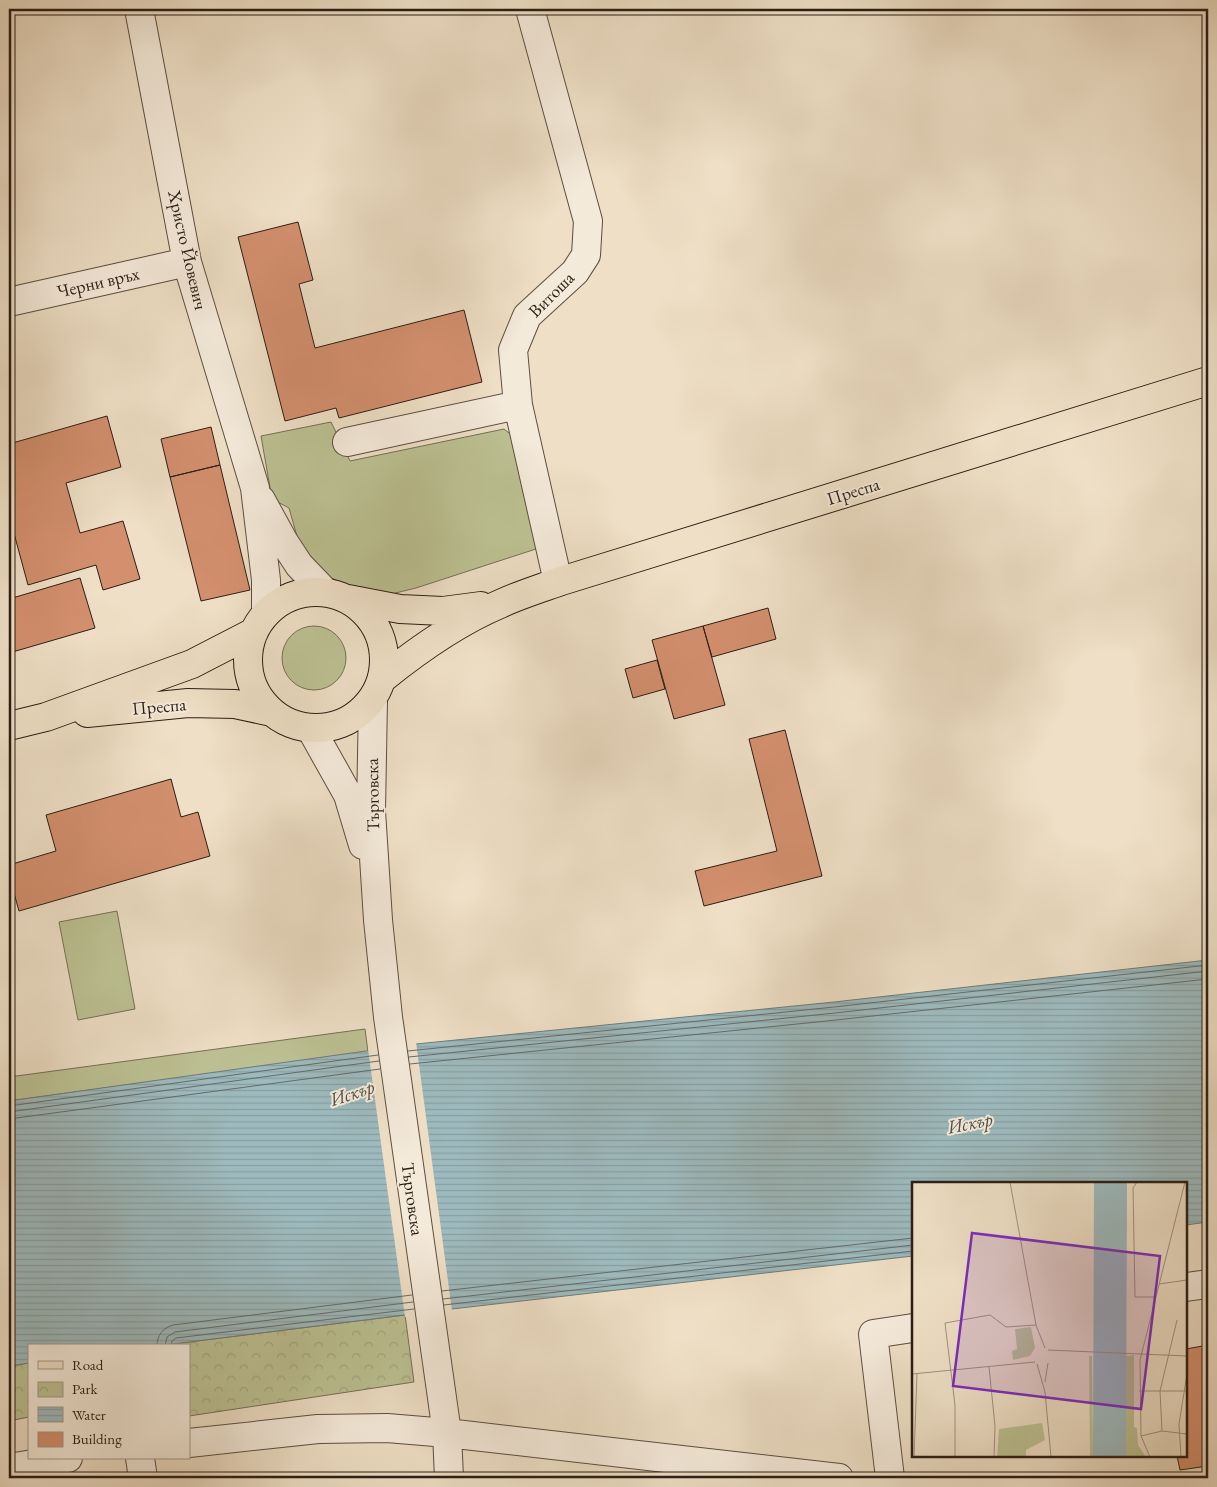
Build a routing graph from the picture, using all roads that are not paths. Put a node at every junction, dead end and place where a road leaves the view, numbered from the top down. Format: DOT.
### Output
graph roads {
  1 [pos="138,9"];
  2 [pos="530,9"];
  3 [pos="187,262"];
  4 [pos="9,302"];
  5 [pos="1208,381"];
  6 [pos="518,405"];
  7 [pos="347,442"];
  8 [pos="255,488"];
  9 [pos="558,582"];
  10 [pos="336,595"];
  11 [pos="500,604"];
  12 [pos="260,623"];
  13 [pos="378,689"];
  14 [pos="272,712"];
  15 [pos="46,717"];
  16 [pos="9,726"];
  17 [pos="311,729"];
  18 [pos="378,920"];
  19 [pos="1208,1284"];
  20 [pos="1187,1287"];
  21 [pos="912,1328"];
  22 [pos="447,1433"];
  23 [pos="190,1443"];
  24 [pos="56,1460"];
  25 [pos="140,1460"];
  26 [pos="9,1468"];
  27 [pos="143,1478"];
  28 [pos="449,1478"];
  29 [pos="839,1478"];
  30 [pos="890,1478"];
  1 -- 3 [label="street, Христо Йовевич"];
  2 -- 6 [label="street, Витоша"];
  3 -- 4 [label="street, Черни връх"];
  3 -- 8 [label="street, Христо Йовевич"];
  5 -- 9 [label="main road, Преспа"];
  6 -- 7 [label="street"];
  6 -- 9 [label="street, Витоша"];
  8 -- 10 [label="street, Христо Йовевич"];
  8 -- 12 [label="street, Христо Йовевич"];
  9 -- 11 [label="main road, Преспа"];
  10 -- 11 [label="main road, Преспа"];
  10 -- 12 [label="main road"];
  10 -- 13 [label="main road"];
  11 -- 13 [label="main road, Преспа"];
  12 -- 14 [label="main road"];
  12 -- 15 [label="main road, Преспа"];
  13 -- 17 [label="main road"];
  13 -- 18 [label="street, Търговска"];
  14 -- 15 [label="main road, Преспа"];
  14 -- 17 [label="main road"];
  15 -- 16 [label="main road, Преспа"];
  17 -- 18 [label="street, Търговска"];
  18 -- 22 [label="street, Търговска"];
  19 -- 20 [label="street"];
  21 -- 30 [label="street"];
  22 -- 23 [label="street"];
  22 -- 28 [label="street, Търговска"];
  22 -- 29 [label="street"];
  24 -- 26 [label="street"];
  25 -- 27 [label="street"];
}
